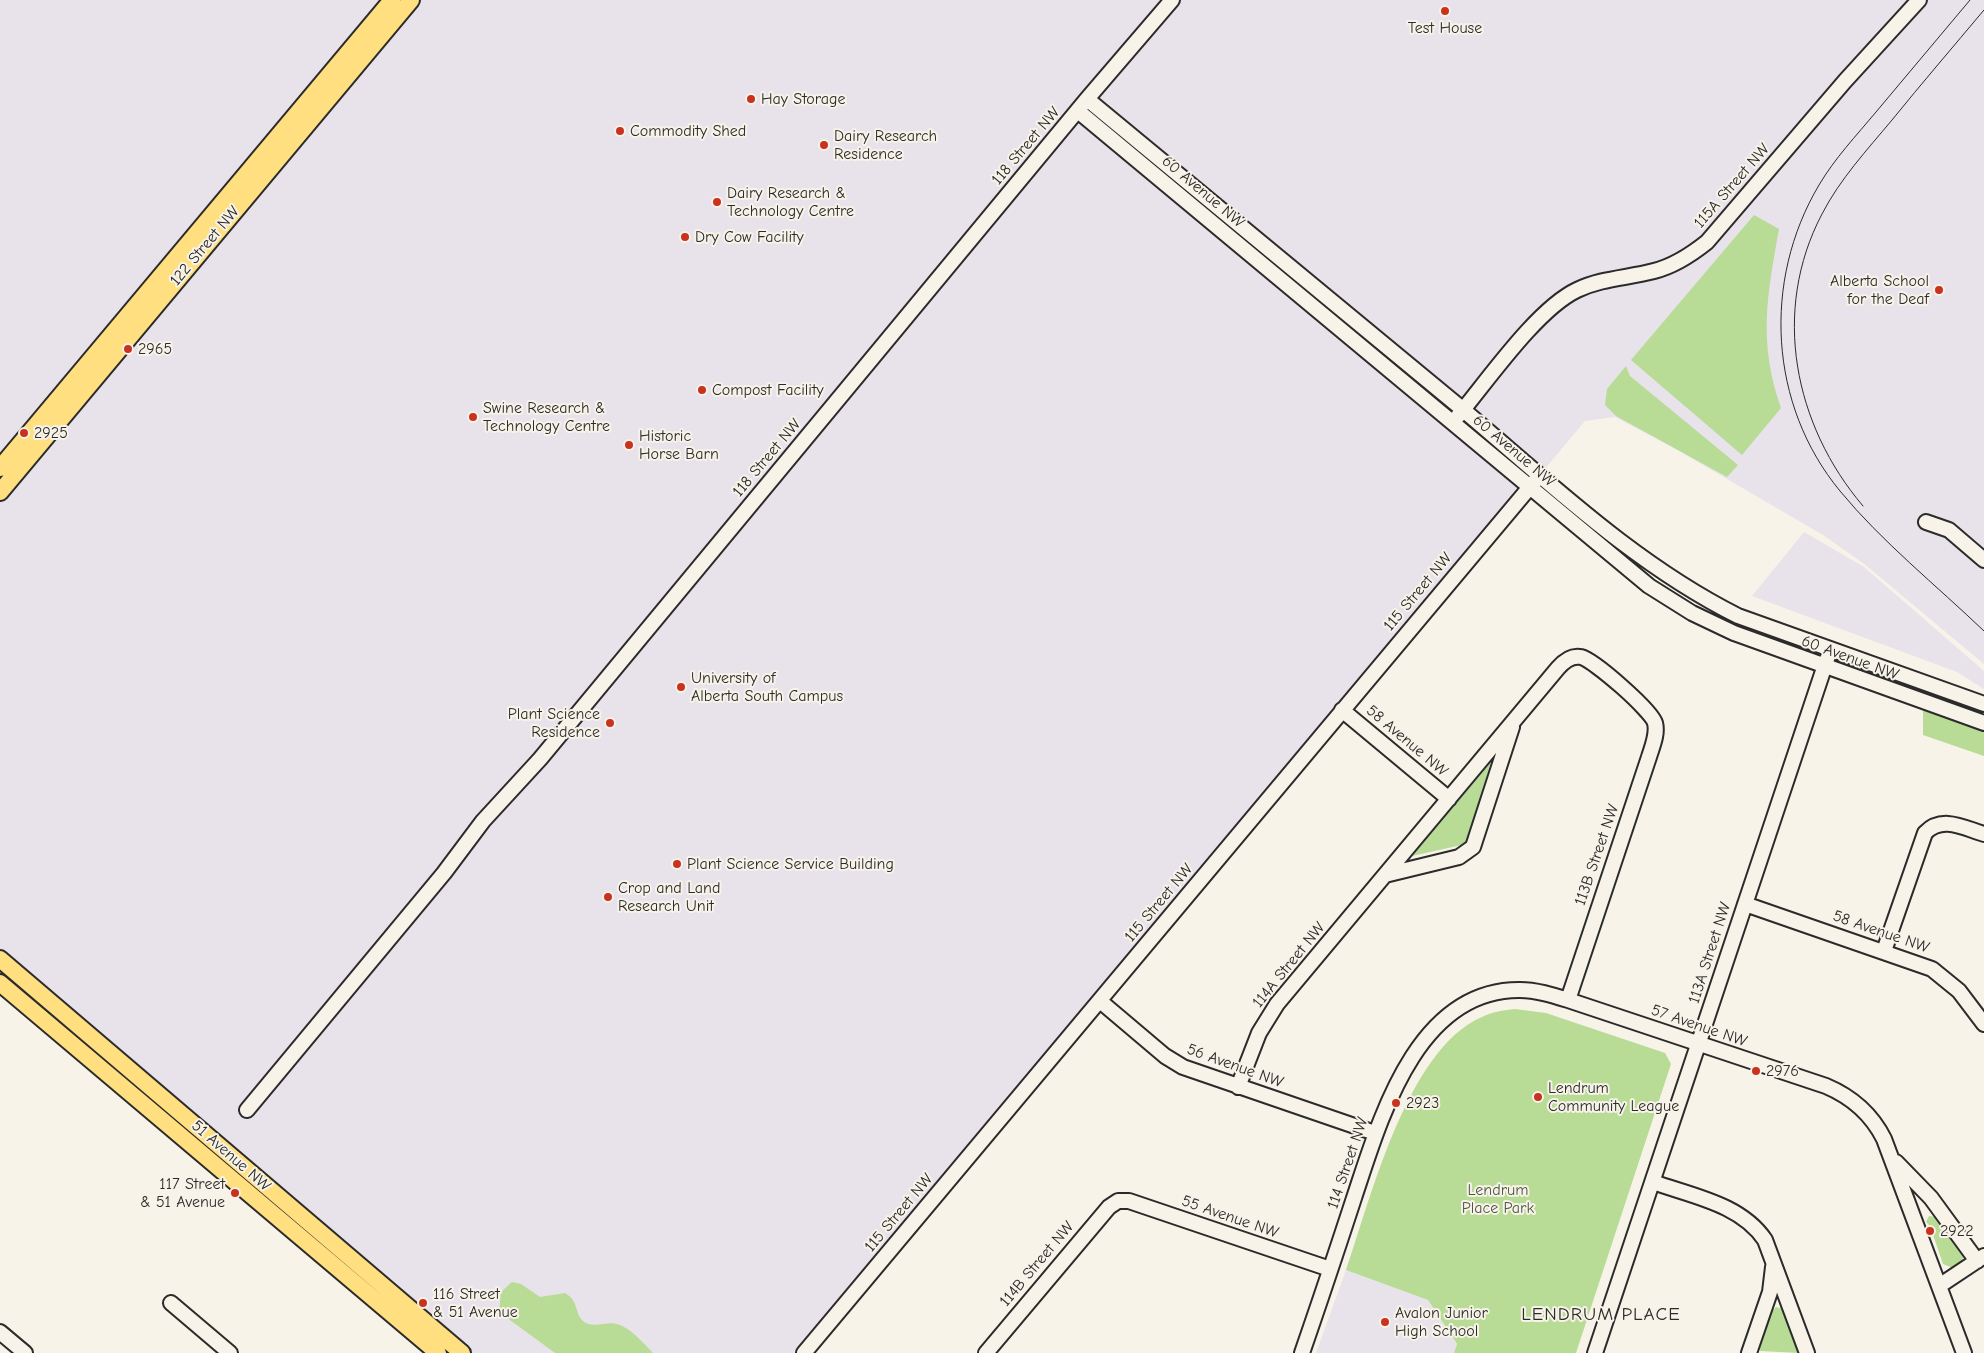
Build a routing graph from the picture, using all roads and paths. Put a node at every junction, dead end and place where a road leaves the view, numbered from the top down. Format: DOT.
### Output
graph roads {
  1 [pos="392,0"];
  2 [pos="411,0"];
  3 [pos="1172,0"];
  4 [pos="1919,0"];
  5 [pos="1087,99"];
  6 [pos="1078,111"];
  7 [pos="1463,410"];
  8 [pos="1452,422"];
  9 [pos="0,468"];
  10 [pos="1540,475"];
  11 [pos="1530,487"];
  12 [pos="0,492"];
  13 [pos="1926,522"];
  14 [pos="1984,560"];
  15 [pos="1830,650"];
  16 [pos="1824,667"];
  17 [pos="1984,704"];
  18 [pos="1342,710"];
  19 [pos="1515,719"];
  20 [pos="1655,721"];
  21 [pos="1984,723"];
  22 [pos="1449,799"];
  23 [pos="1984,834"];
  24 [pos="1385,875"];
  25 [pos="1745,904"];
  26 [pos="1884,951"];
  27 [pos="0,959"];
  28 [pos="0,983"];
  29 [pos="1568,1000"];
  30 [pos="1100,1001"];
  31 [pos="1463,1005"];
  32 [pos="1984,1024"];
  33 [pos="1699,1044"];
  34 [pos="1238,1087"];
  35 [pos="247,1110"];
  36 [pos="1376,1133"];
  37 [pos="1892,1158"];
  38 [pos="1652,1182"];
  39 [pos="1118,1201"];
  40 [pos="1980,1259"];
  41 [pos="1773,1263"];
  42 [pos="1330,1269"];
  43 [pos="1939,1286"];
  44 [pos="171,1303"];
  45 [pos="0,1332"];
  46 [pos="443,1347"];
  47 [pos="25,1353"];
  48 [pos="230,1353"];
  49 [pos="462,1353"];
  50 [pos="804,1353"];
  51 [pos="986,1353"];
  52 [pos="1302,1353"];
  53 [pos="1595,1353"];
  54 [pos="1749,1353"];
  55 [pos="1807,1353"];
  56 [pos="1964,1353"];
  1 -- 9 [label="main road, 122 Street NW"];
  2 -- 12 [label="main road, 122 Street NW"];
  3 -- 5 [label="street, 118 Street NW"];
  4 -- 7 [label="street, 115A Street NW"];
  5 -- 6 [label="street, 118 Street NW"];
  5 -- 7 [label="street, 60 Avenue NW"];
  6 -- 8 [label="street, 60 Avenue NW"];
  6 -- 35 [label="street, 118 Street NW"];
  7 -- 8 [label="street, 115A Street NW"];
  7 -- 10 [label="street, 60 Avenue NW"];
  8 -- 11 [label="street, 60 Avenue NW"];
  10 -- 11 [label="street, 115 Street NW"];
  10 -- 15 [label="street, 60 Avenue NW"];
  11 -- 16 [label="street, 60 Avenue NW"];
  11 -- 18 [label="street, 115 Street NW"];
  13 -- 14 [label="street"];
  15 -- 16 [label="street, 113A Street NW"];
  15 -- 17 [label="street, 60 Avenue NW"];
  16 -- 21 [label="street, 60 Avenue NW"];
  16 -- 25 [label="street, 113A Street NW"];
  18 -- 22 [label="street, 58 Avenue NW"];
  18 -- 30 [label="street, 115 Street NW"];
  19 -- 20 [label="street, 114A Street NW"];
  19 -- 22 [label="street, 114A Street NW"];
  19 -- 24 [label="street, 114A Street NW"];
  20 -- 29 [label="street, 113B Street NW"];
  22 -- 24 [label="street, 114A Street NW"];
  23 -- 26 [label="street"];
  24 -- 34 [label="street, 114A Street NW"];
  25 -- 26 [label="street, 58 Avenue NW"];
  25 -- 33 [label="street, 113A Street NW"];
  26 -- 32 [label="street, 58 Avenue NW"];
  27 -- 46 [label="main road, 51 Avenue NW"];
  28 -- 46 [label="main road, 51 Avenue NW"];
  29 -- 31 [label="street, 57 Avenue NW"];
  29 -- 33 [label="street, 57 Avenue NW"];
  30 -- 34 [label="street, 56 Avenue NW"];
  30 -- 50 [label="street, 115 Street NW"];
  31 -- 36 [label="street, 114 Street NW"];
  33 -- 37 [label="street, 57 Avenue NW"];
  33 -- 38 [label="street, 113A Street NW"];
  34 -- 36 [label="street, 56 Avenue NW"];
  36 -- 42 [label="street, 114 Street NW"];
  37 -- 40 [label="street, 57 Avenue NW"];
  37 -- 43 [label="street, 57 Avenue NW"];
  38 -- 41 [label="street"];
  38 -- 53 [label="street, 113A Street NW"];
  39 -- 42 [label="street, 55 Avenue NW"];
  39 -- 51 [label="street, 114B Street NW"];
  40 -- 43 [label="street"];
  41 -- 54 [label="street"];
  41 -- 55 [label="street"];
  42 -- 52 [label="street, 114 Street NW"];
  43 -- 56 [label="street, 57 Avenue NW"];
  44 -- 48 [label="street"];
  45 -- 47 [label="street"];
  46 -- 49 [label="main road, 51 Avenue NW"];
}
